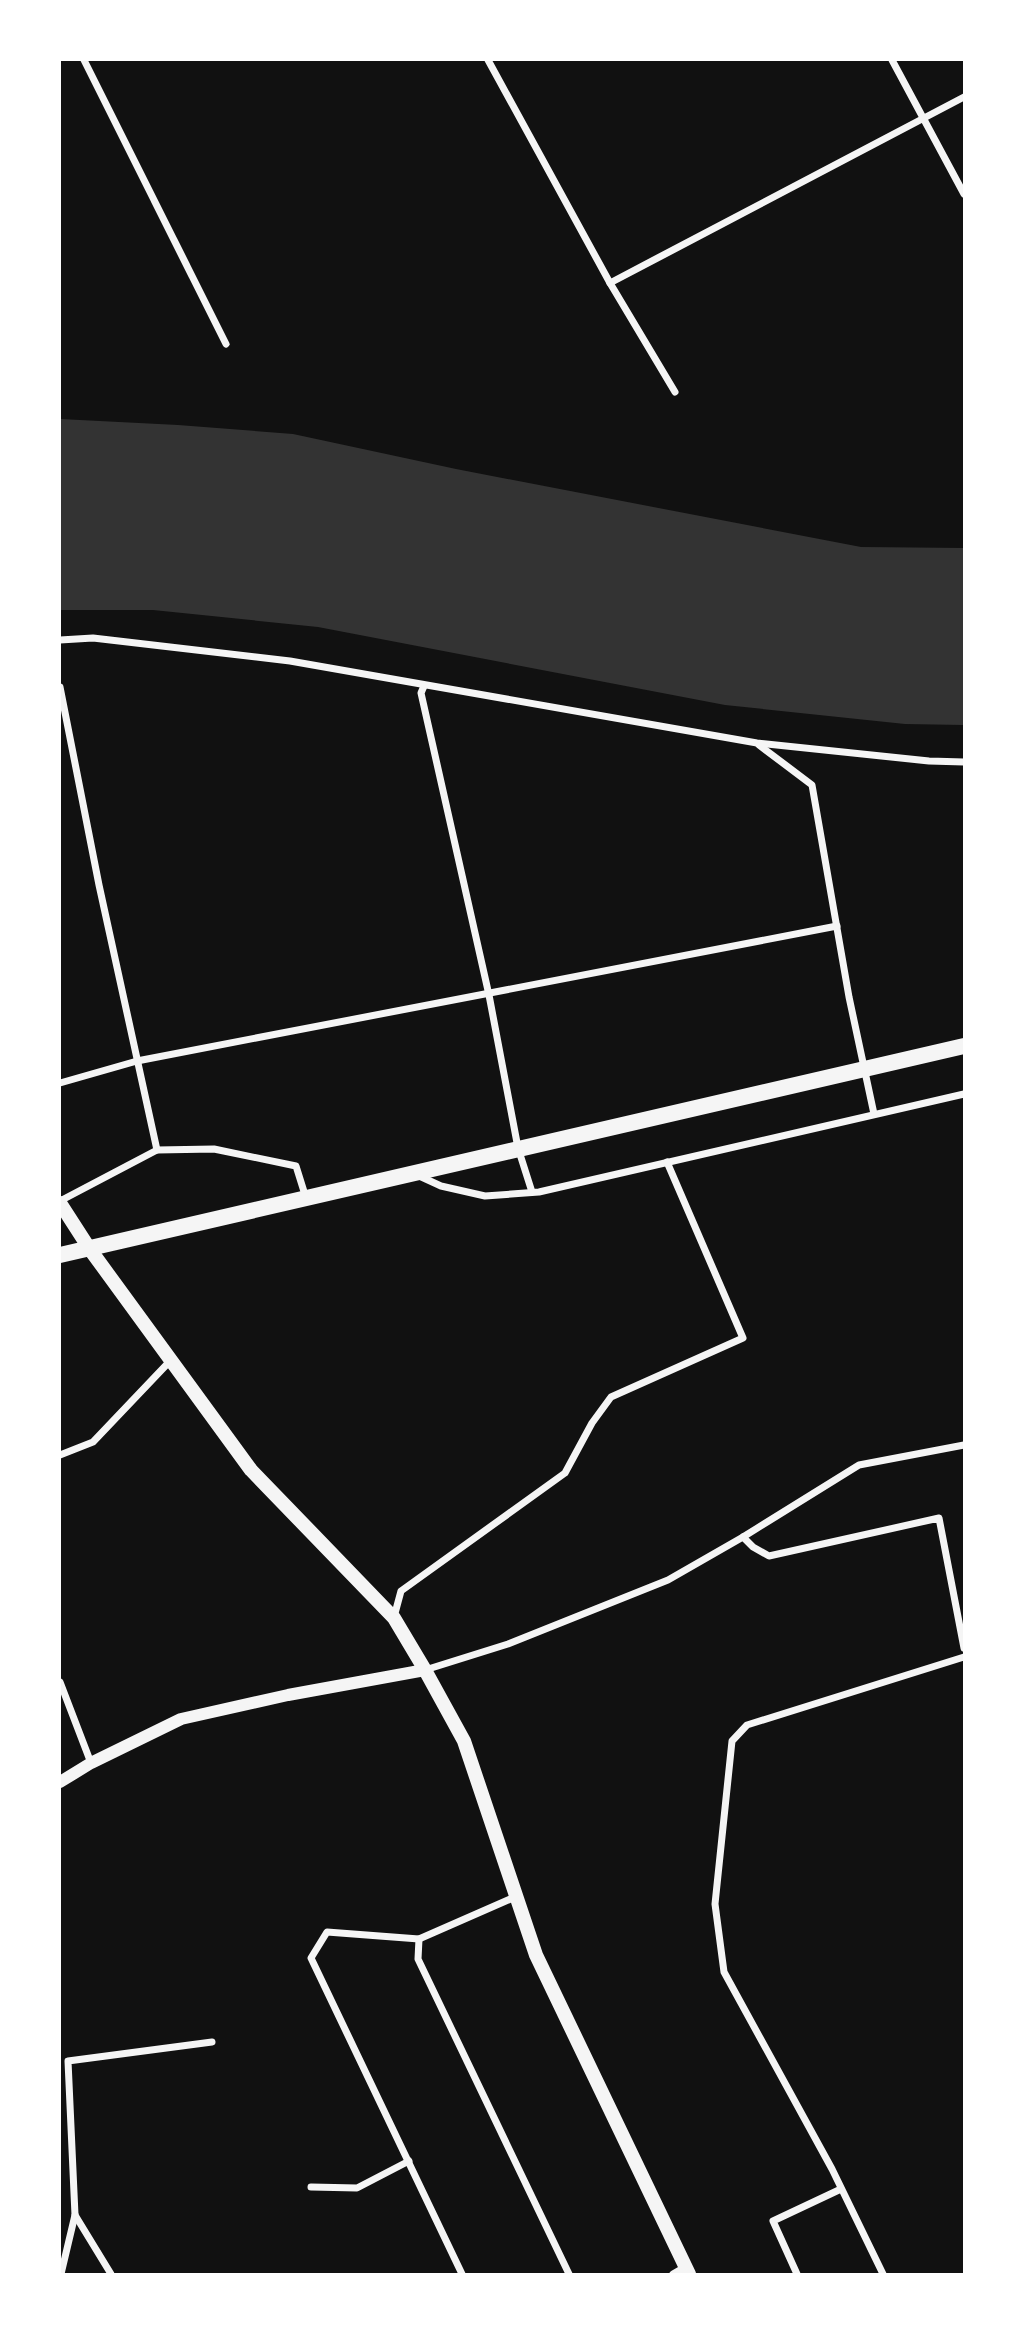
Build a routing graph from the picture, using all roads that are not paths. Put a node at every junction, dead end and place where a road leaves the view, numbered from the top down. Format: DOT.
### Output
graph roads {
  1 [pos="84,60"];
  2 [pos="488,60"];
  3 [pos="892,60"];
  4 [pos="964,97"];
  5 [pos="923,119"];
  6 [pos="964,194"];
  7 [pos="611,283"];
  8 [pos="226,344"];
  9 [pos="675,392"];
  10 [pos="60,640"];
  11 [pos="424,686"];
  12 [pos="60,687"];
  13 [pos="757,743"];
  14 [pos="964,762"];
  15 [pos="837,926"];
  16 [pos="489,995"];
  17 [pos="964,1046"];
  18 [pos="137,1061"];
  19 [pos="866,1069"];
  20 [pos="60,1083"];
  21 [pos="964,1094"];
  22 [pos="874,1114"];
  23 [pos="518,1148"];
  24 [pos="157,1150"];
  25 [pos="667,1162"];
  26 [pos="413,1174"];
  27 [pos="532,1192"];
  28 [pos="306,1198"];
  29 [pos="60,1202"];
  30 [pos="89,1248"];
  31 [pos="60,1255"];
  32 [pos="172,1360"];
  33 [pos="964,1445"];
  34 [pos="60,1455"];
  35 [pos="743,1537"];
  36 [pos="394,1618"];
  37 [pos="964,1648"];
  38 [pos="964,1657"];
  39 [pos="425,1670"];
  40 [pos="60,1682"];
  41 [pos="91,1763"];
  42 [pos="60,1782"];
  43 [pos="515,1897"];
  44 [pos="419,1939"];
  45 [pos="212,2042"];
  46 [pos="409,2161"];
  47 [pos="312,2187"];
  48 [pos="841,2189"];
  49 [pos="75,2215"];
  50 [pos="682,2272"];
  51 [pos="61,2274"];
  52 [pos="111,2274"];
  53 [pos="462,2274"];
  54 [pos="569,2274"];
  55 [pos="797,2274"];
  56 [pos="883,2274"];
  1 -- 8 [label="street"];
  2 -- 7 [label="street"];
  3 -- 5 [label="street"];
  4 -- 5 [label="street"];
  5 -- 6 [label="street"];
  5 -- 7 [label="street"];
  7 -- 9 [label="street"];
  10 -- 11 [label="street"];
  11 -- 13 [label="street"];
  11 -- 16 [label="street"];
  12 -- 18 [label="street"];
  13 -- 14 [label="street"];
  13 -- 15 [label="street"];
  15 -- 16 [label="street"];
  15 -- 19 [label="street"];
  16 -- 18 [label="street"];
  16 -- 23 [label="street"];
  17 -- 19 [label="main road"];
  18 -- 20 [label="street"];
  18 -- 24 [label="street"];
  19 -- 22 [label="street"];
  19 -- 23 [label="main road"];
  21 -- 22 [label="street"];
  22 -- 25 [label="street"];
  23 -- 26 [label="main road"];
  23 -- 27 [label="street"];
  24 -- 28 [label="street"];
  24 -- 29 [label="street"];
  25 -- 27 [label="street"];
  25 -- 36 [label="street"];
  26 -- 27 [label="street"];
  26 -- 28 [label="main road"];
  28 -- 30 [label="main road"];
  29 -- 30 [label="main road"];
  30 -- 31 [label="main road"];
  30 -- 32 [label="main road"];
  32 -- 34 [label="street"];
  32 -- 36 [label="main road"];
  33 -- 35 [label="street"];
  35 -- 37 [label="street"];
  35 -- 39 [label="street"];
  36 -- 39 [label="main road"];
  38 -- 48 [label="street"];
  39 -- 41 [label="street"];
  39 -- 43 [label="main road"];
  40 -- 41 [label="street"];
  41 -- 42 [label="street"];
  43 -- 44 [label="street"];
  43 -- 50 [label="main road"];
  44 -- 46 [label="street"];
  44 -- 54 [label="street"];
  45 -- 49 [label="street"];
  46 -- 47 [label="street"];
  46 -- 53 [label="street"];
  48 -- 55 [label="street"];
  48 -- 56 [label="street"];
  49 -- 51 [label="street"];
  49 -- 52 [label="street"];
}
